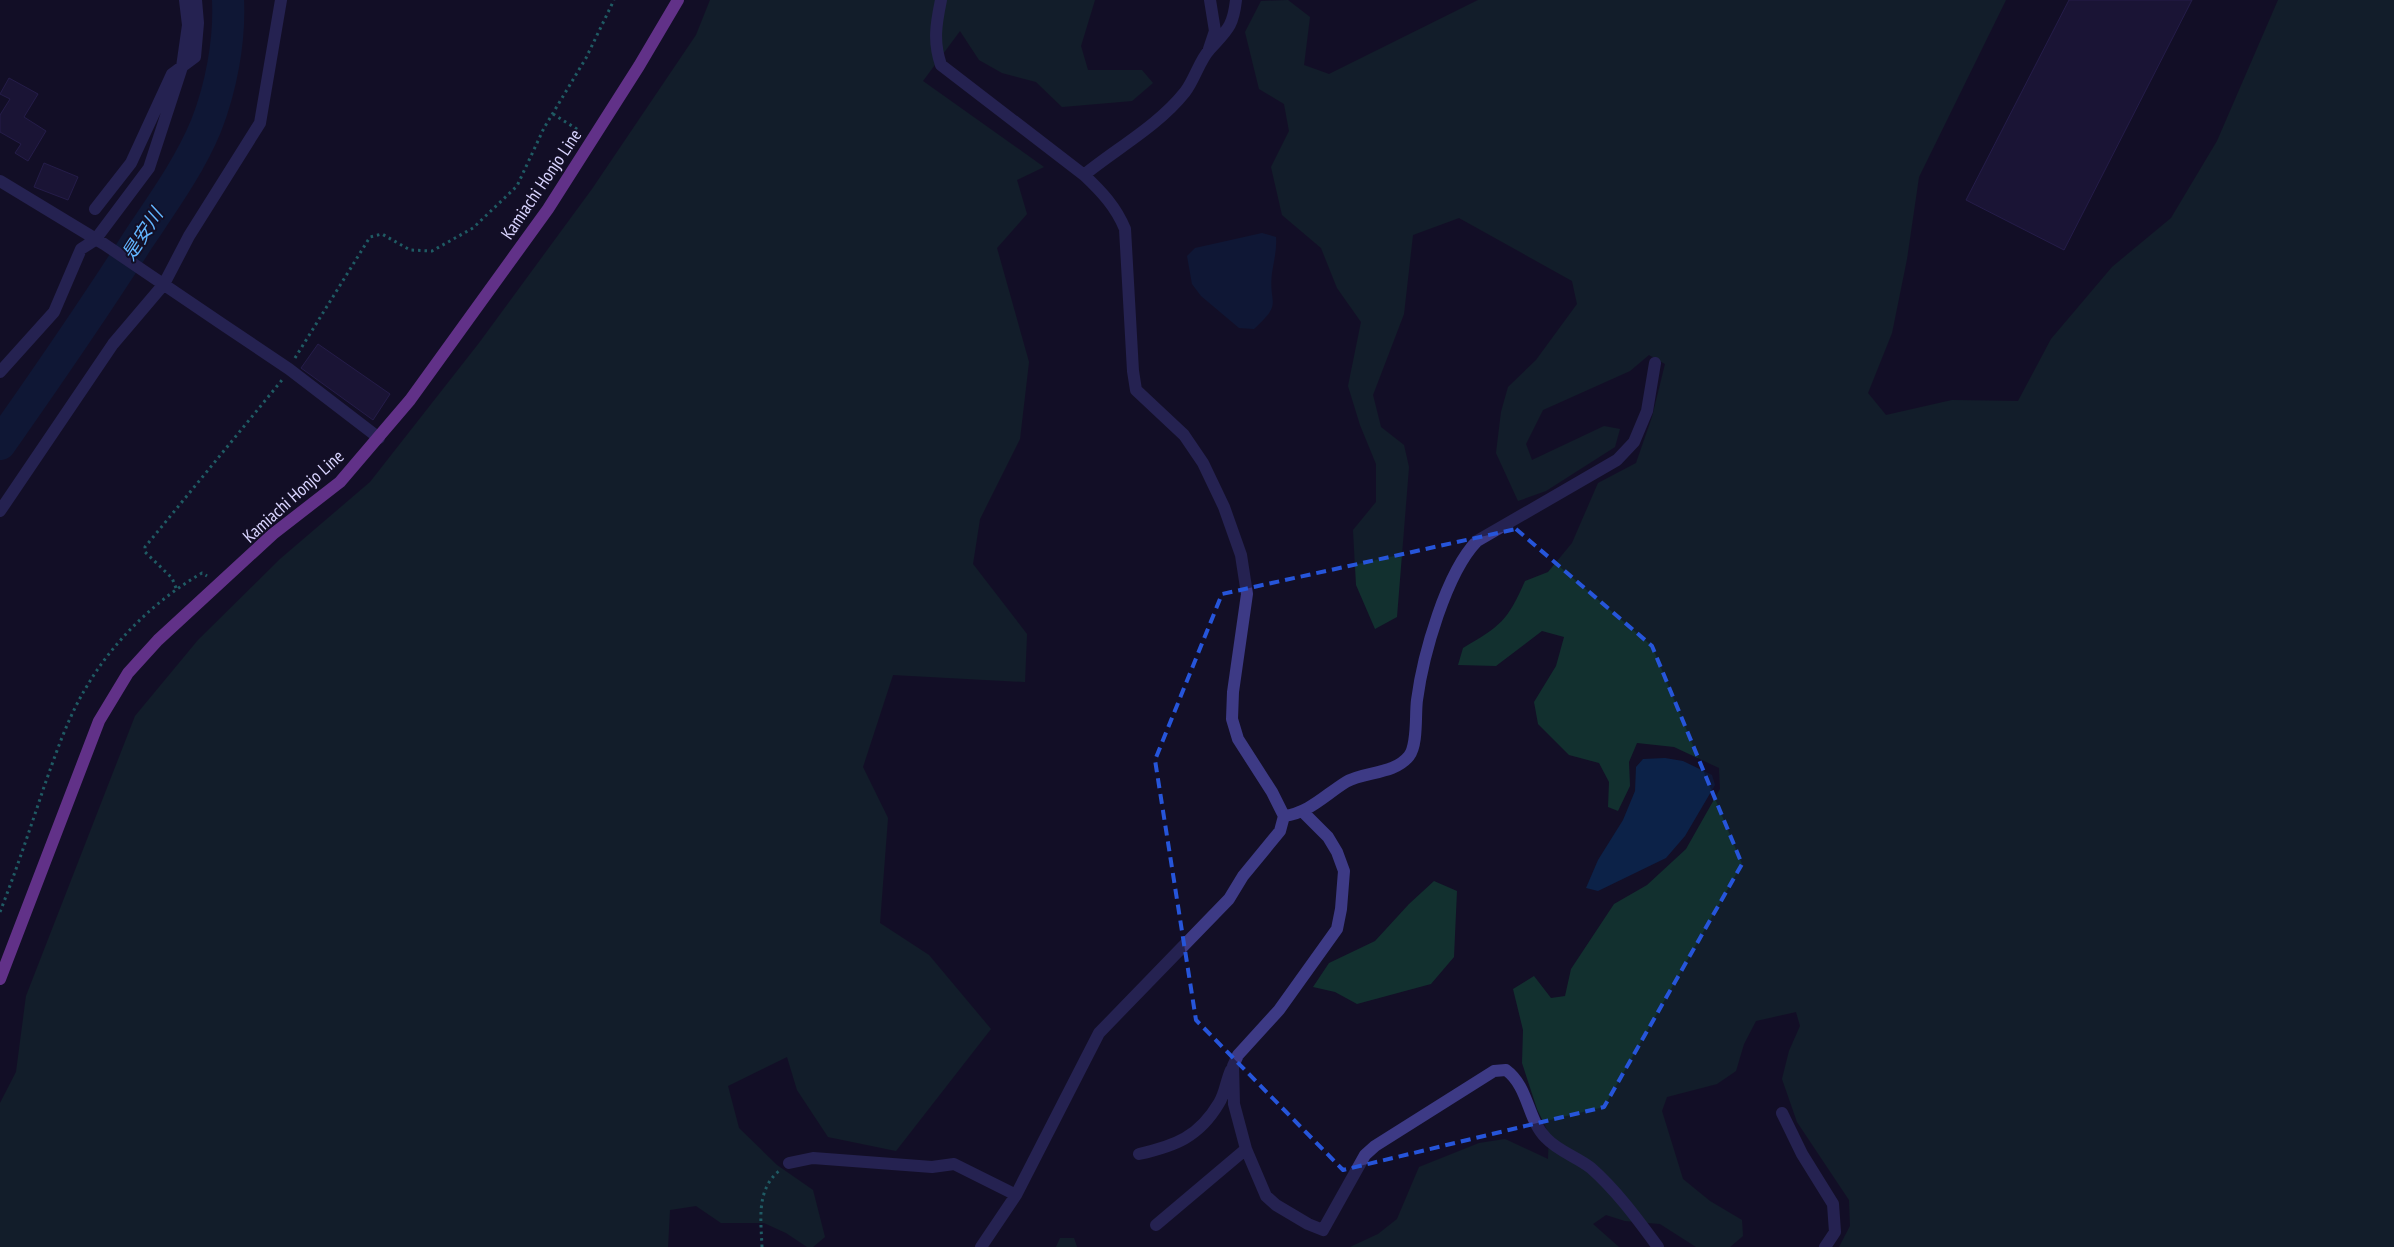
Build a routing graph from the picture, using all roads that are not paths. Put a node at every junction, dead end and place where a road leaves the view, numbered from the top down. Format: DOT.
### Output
graph roads {
  1 [pos="186,0"];
  2 [pos="196,0"];
  3 [pos="280,0"];
  4 [pos="678,0"];
  5 [pos="941,0"];
  6 [pos="1210,0"];
  7 [pos="1236,0"];
  8 [pos="1209,49"];
  9 [pos="182,67"];
  10 [pos="1084,175"];
  11 [pos="0,181"];
  12 [pos="95,209"];
  13 [pos="99,242"];
  14 [pos="164,284"];
  15 [pos="1654,363"];
  16 [pos="0,372"];
  17 [pos="379,438"];
  18 [pos="0,511"];
  19 [pos="1304,812"];
  20 [pos="1284,816"];
  21 [pos="0,979"];
  22 [pos="1233,1066"];
  23 [pos="1782,1113"];
  24 [pos="1246,1149"];
  25 [pos="1139,1154"];
  26 [pos="789,1163"];
  27 [pos="1016,1195"];
  28 [pos="1156,1225"];
  29 [pos="981,1247"];
  30 [pos="1658,1247"];
  31 [pos="1825,1247"];
  1 -- 9 [label="street"];
  2 -- 9 [label="street"];
  3 -- 14 [label="street"];
  4 -- 17 [label="main road, Kamiachi Honjo Line"];
  5 -- 10 [label="street"];
  6 -- 8 [label="street"];
  7 -- 8 [label="street"];
  8 -- 10 [label="street"];
  9 -- 12 [label="street"];
  9 -- 13 [label="street"];
  10 -- 20 [label="street"];
  11 -- 13 [label="street"];
  13 -- 14 [label="street"];
  13 -- 16 [label="street"];
  14 -- 17 [label="street"];
  14 -- 18 [label="street"];
  15 -- 19 [label="street"];
  17 -- 21 [label="main road, Kamiachi Honjo Line"];
  19 -- 20 [label="street"];
  19 -- 22 [label="street"];
  20 -- 27 [label="street"];
  22 -- 24 [label="street"];
  22 -- 25 [label="street"];
  23 -- 31 [label="street"];
  24 -- 28 [label="street"];
  24 -- 30 [label="street"];
  26 -- 27 [label="street"];
  27 -- 29 [label="street"];
}
